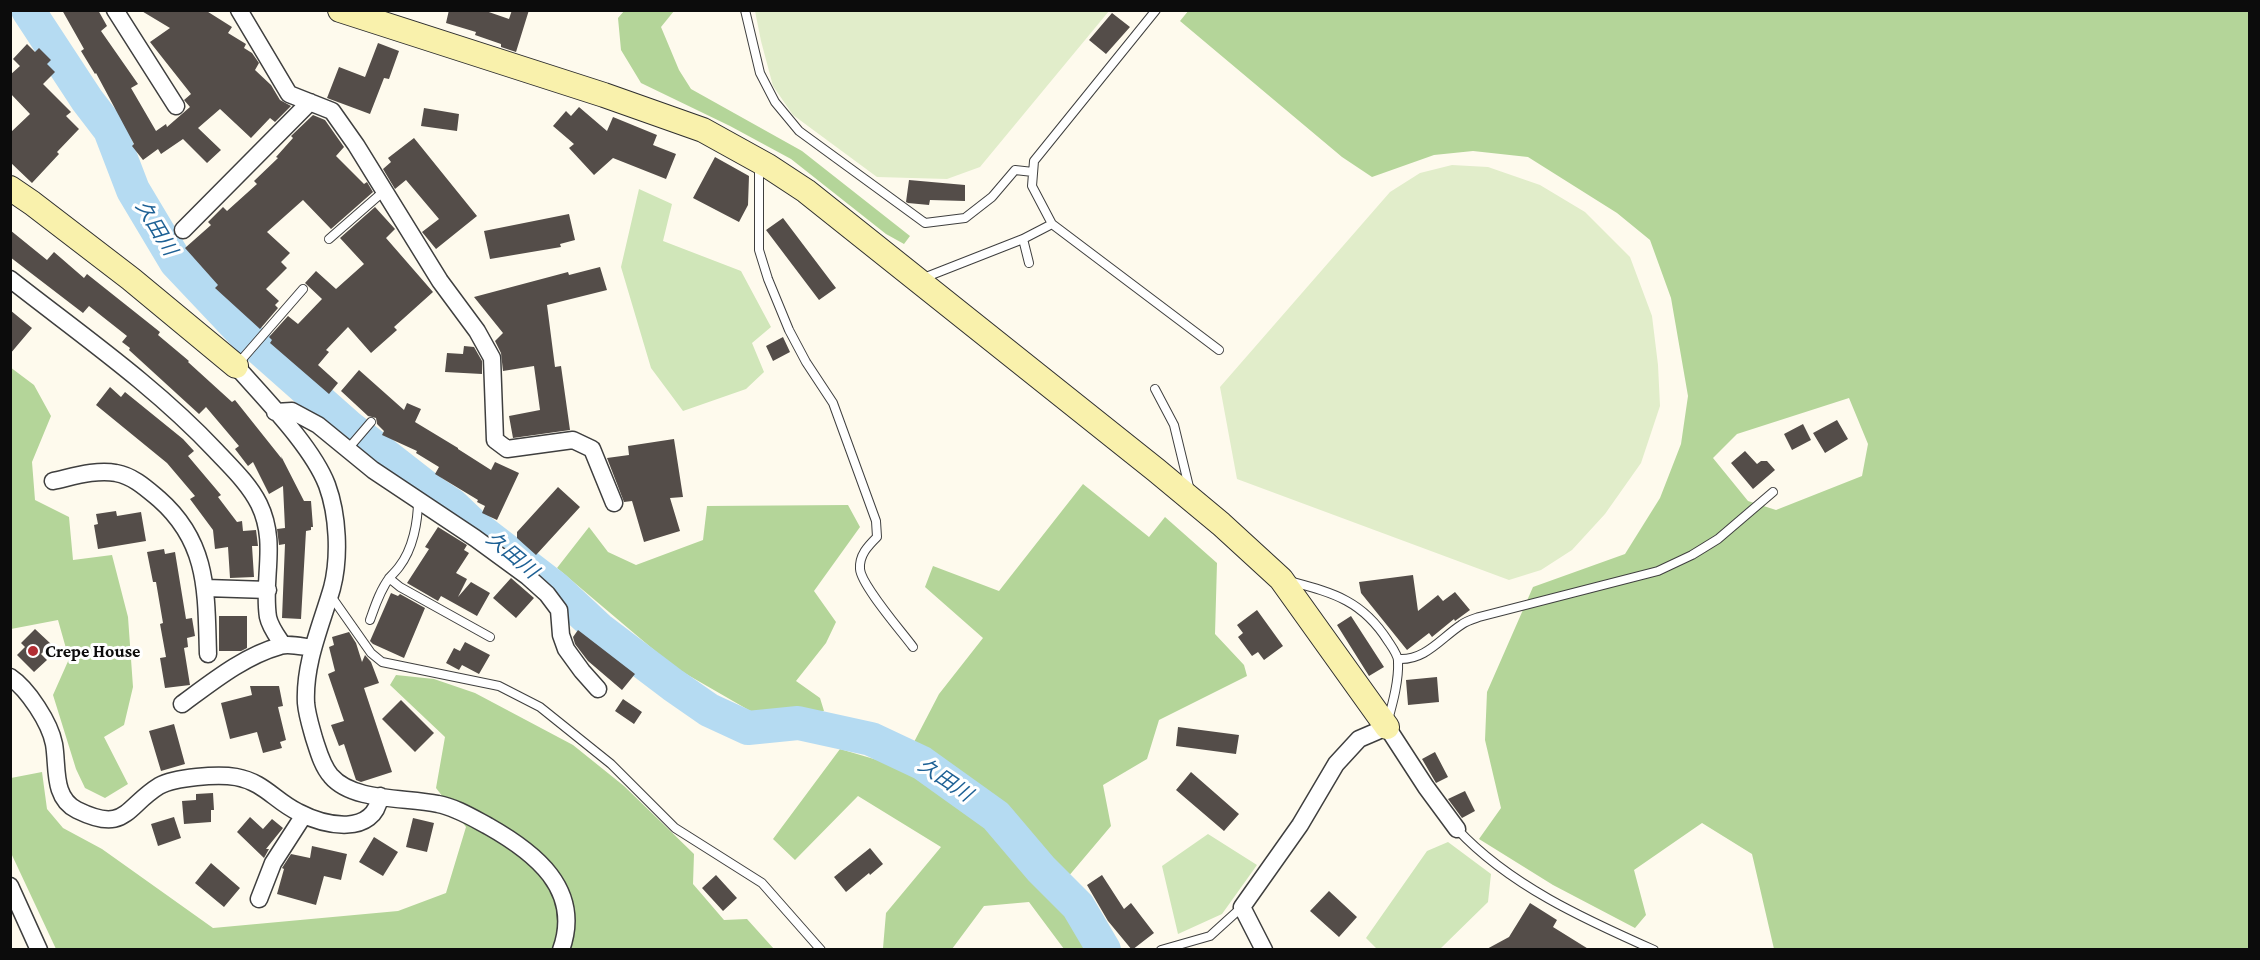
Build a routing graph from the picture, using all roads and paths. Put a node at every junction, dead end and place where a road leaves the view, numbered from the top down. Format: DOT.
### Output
graph roads {
  1 [pos="115,10"];
  2 [pos="239,10"];
  3 [pos="340,10"];
  4 [pos="745,10"];
  5 [pos="1156,10"];
  6 [pos="310,102"];
  7 [pos="176,106"];
  8 [pos="759,161"];
  9 [pos="1033,172"];
  10 [pos="10,188"];
  11 [pos="384,191"];
  12 [pos="1052,224"];
  13 [pos="183,230"];
  14 [pos="329,239"];
  15 [pos="1023,239"];
  16 [pos="1029,263"];
  17 [pos="10,279"];
  18 [pos="918,281"];
  19 [pos="303,290"];
  20 [pos="1219,350"];
  21 [pos="241,360"];
  22 [pos="1155,389"];
  23 [pos="275,412"];
  24 [pos="369,425"];
  25 [pos="351,446"];
  26 [pos="52,481"];
  27 [pos="1773,492"];
  28 [pos="418,499"];
  29 [pos="1192,500"];
  30 [pos="614,503"];
  31 [pos="389,578"];
  32 [pos="1281,579"];
  33 [pos="206,588"];
  34 [pos="268,590"];
  35 [pos="329,594"];
  36 [pos="370,620"];
  37 [pos="490,637"];
  38 [pos="283,645"];
  39 [pos="913,647"];
  40 [pos="313,648"];
  41 [pos="208,654"];
  42 [pos="1398,659"];
  43 [pos="10,676"];
  44 [pos="598,689"];
  45 [pos="182,704"];
  46 [pos="1386,727"];
  47 [pos="380,796"];
  48 [pos="303,815"];
  49 [pos="1456,829"];
  50 [pos="10,886"];
  51 [pos="259,899"];
  52 [pos="1242,907"];
  53 [pos="39,950"];
  54 [pos="561,950"];
  55 [pos="821,950"];
  56 [pos="1161,950"];
  57 [pos="1264,950"];
  58 [pos="1654,950"];
  1 -- 7 [label="street"];
  2 -- 6 [label="street"];
  3 -- 8 [label="street"];
  4 -- 9 [label="lane"];
  5 -- 9 [label="lane"];
  6 -- 11 [label="street"];
  6 -- 13 [label="street"];
  8 -- 18 [label="street"];
  8 -- 39 [label="lane"];
  9 -- 12 [label="lane"];
  10 -- 21 [label="street"];
  11 -- 14 [label="lane"];
  11 -- 30 [label="street"];
  12 -- 15 [label="lane"];
  12 -- 20 [label="lane"];
  15 -- 16 [label="lane"];
  15 -- 18 [label="lane"];
  17 -- 34 [label="street"];
  18 -- 29 [label="street"];
  19 -- 21 [label="lane"];
  21 -- 23 [label="street"];
  22 -- 29 [label="lane"];
  23 -- 25 [label="street"];
  23 -- 35 [label="street"];
  24 -- 25 [label="lane"];
  25 -- 28 [label="street"];
  26 -- 33 [label="street"];
  27 -- 42 [label="lane"];
  28 -- 31 [label="lane"];
  28 -- 44 [label="street"];
  29 -- 32 [label="street"];
  31 -- 36 [label="lane"];
  31 -- 37 [label="lane"];
  32 -- 42 [label="lane"];
  32 -- 46 [label="street"];
  33 -- 34 [label="street"];
  33 -- 41 [label="street"];
  34 -- 38 [label="street"];
  35 -- 40 [label="street"];
  35 -- 55 [label="lane"];
  38 -- 40 [label="street"];
  38 -- 45 [label="street"];
  40 -- 47 [label="street"];
  42 -- 46 [label="lane"];
  43 -- 48 [label="street"];
  46 -- 49 [label="street"];
  46 -- 52 [label="street"];
  47 -- 48 [label="street"];
  47 -- 54 [label="street"];
  48 -- 51 [label="street"];
  49 -- 58 [label="lane"];
  50 -- 53 [label="street"];
  52 -- 56 [label="lane"];
  52 -- 57 [label="street"];
}
